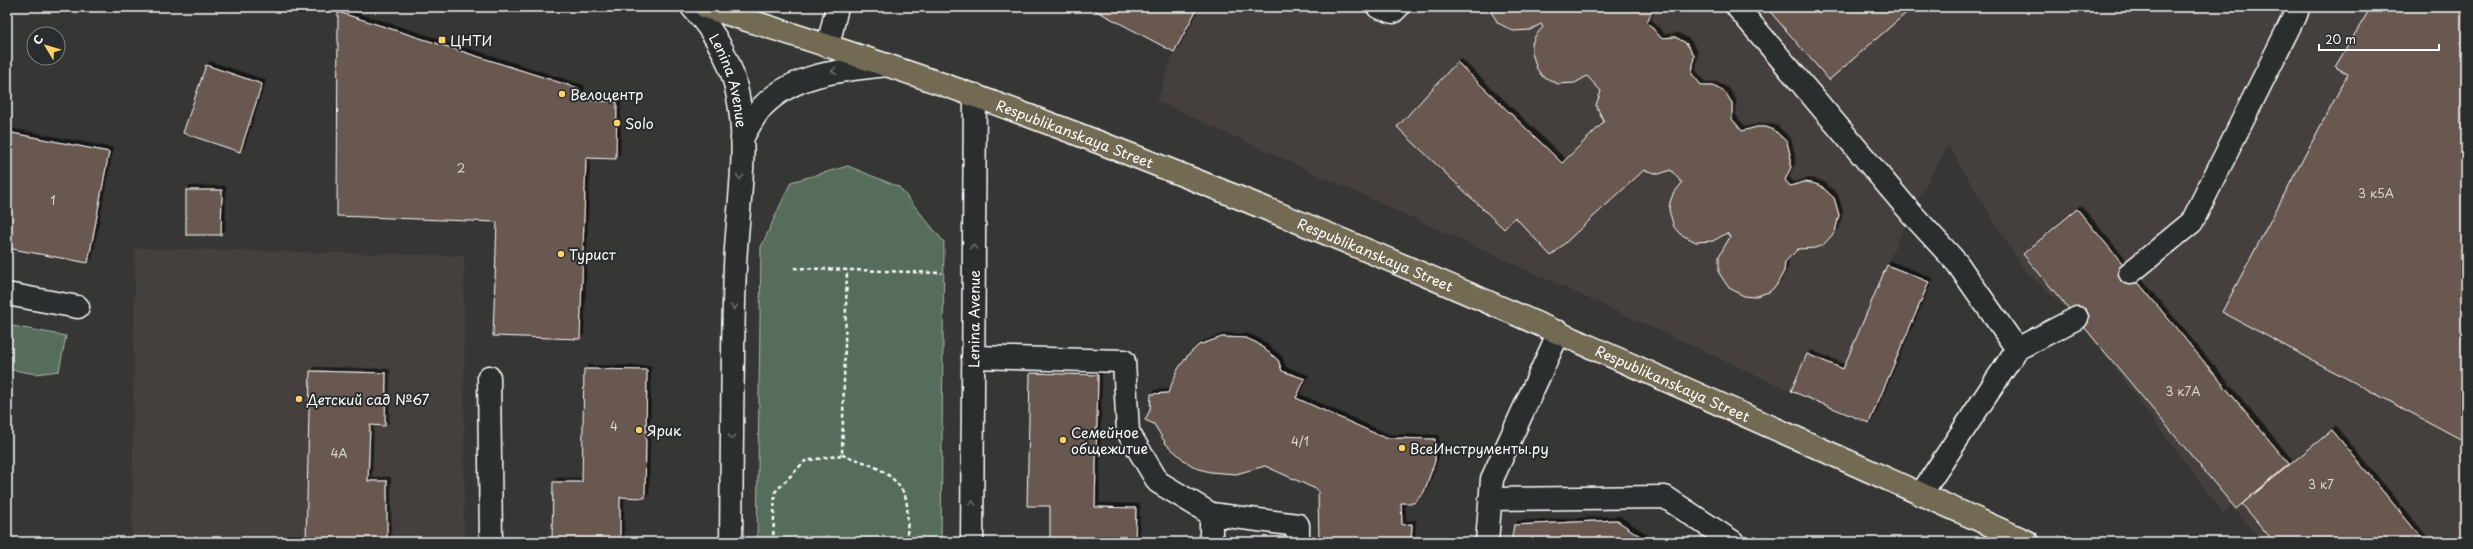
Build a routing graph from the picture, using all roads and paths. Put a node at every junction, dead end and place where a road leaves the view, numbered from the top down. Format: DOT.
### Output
graph roads {
  1 [pos="692,7"];
  2 [pos="706,7"];
  3 [pos="836,7"];
  4 [pos="1378,7"];
  5 [pos="1398,7"];
  6 [pos="1737,7"];
  7 [pos="2299,7"];
  8 [pos="828,46"];
  9 [pos="887,65"];
  10 [pos="975,95"];
  11 [pos="742,138"];
  12 [pos="794,268"];
  13 [pos="847,270"];
  14 [pos="949,273"];
  15 [pos="2130,273"];
  16 [pos="7,294"];
  17 [pos="78,307"];
  18 [pos="2077,318"];
  19 [pos="1559,332"];
  20 [pos="2017,349"];
  21 [pos="973,358"];
  22 [pos="489,377"];
  23 [pos="842,455"];
  24 [pos="1921,494"];
  25 [pos="1490,499"];
  26 [pos="1211,514"];
  27 [pos="491,542"];
  28 [pos="731,542"];
  29 [pos="773,542"];
  30 [pos="907,542"];
  31 [pos="972,542"];
  32 [pos="1211,542"];
  33 [pos="1298,542"];
  34 [pos="1487,542"];
  35 [pos="1733,542"];
  36 [pos="2028,542"];
  1 -- 11 [label="main road, Lenina Avenue"];
  2 -- 8 [label="main road, Respublikanskaya Street"];
  3 -- 8 [label="main road"];
  4 -- 5 [label="main road"];
  6 -- 20 [label="main road"];
  7 -- 15 [label="main road"];
  8 -- 9 [label="main road, Respublikanskaya Street"];
  9 -- 10 [label="main road, Respublikanskaya Street"];
  9 -- 11 [label="main road, Lenina Avenue, one-way"];
  10 -- 19 [label="main road, Respublikanskaya Street"];
  21 -- 10 [label="main road, Lenina Avenue, one-way"];
  11 -- 28 [label="main road, Lenina Avenue, one-way"];
  12 -- 13 [label="path"];
  13 -- 14 [label="path"];
  13 -- 23 [label="path"];
  16 -- 17 [label="main road"];
  18 -- 20 [label="main road"];
  19 -- 24 [label="main road, Respublikanskaya Street"];
  19 -- 25 [label="main road"];
  20 -- 24 [label="main road"];
  21 -- 26 [label="main road"];
  31 -- 21 [label="main road, Lenina Avenue, one-way"];
  22 -- 27 [label="main road"];
  23 -- 29 [label="path"];
  23 -- 30 [label="path"];
  24 -- 36 [label="main road, Respublikanskaya Street"];
  25 -- 34 [label="main road"];
  25 -- 35 [label="main road"];
  26 -- 32 [label="main road"];
  26 -- 33 [label="main road"];
}
